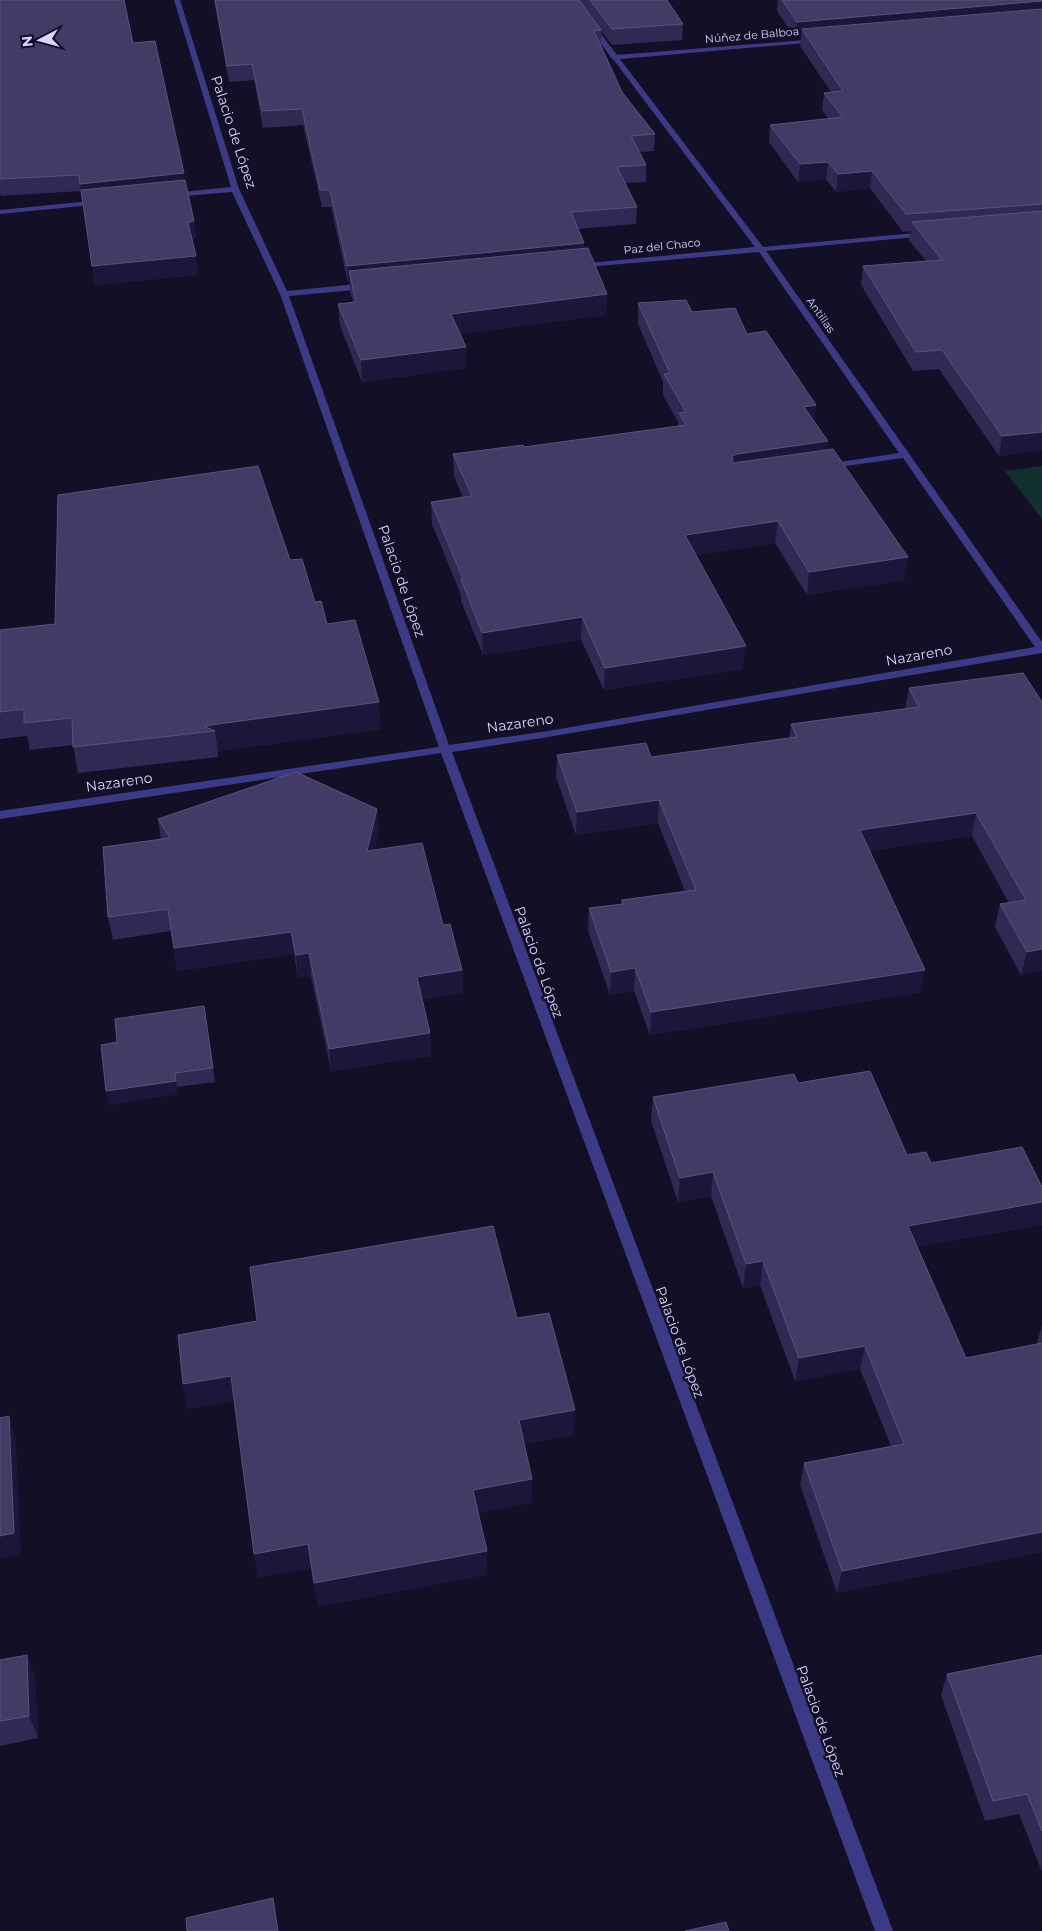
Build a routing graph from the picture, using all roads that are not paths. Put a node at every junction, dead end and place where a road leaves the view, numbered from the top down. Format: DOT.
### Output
graph roads {
  1 [pos="177,0"];
  2 [pos="572,0"];
  3 [pos="828,39"];
  4 [pos="613,56"];
  5 [pos="235,189"];
  6 [pos="166,196"];
  7 [pos="108,202"];
  8 [pos="0,212"];
  9 [pos="935,234"];
  10 [pos="760,248"];
  11 [pos="572,266"];
  12 [pos="373,286"];
  13 [pos="284,294"];
  14 [pos="906,455"];
  15 [pos="812,469"];
  16 [pos="1042,650"];
  17 [pos="445,749"];
  18 [pos="0,814"];
  19 [pos="884,1931"];
  1 -- 5 [label="street, Palacio de López"];
  2 -- 4 [label="street, Antillas"];
  3 -- 4 [label="street, Núñez de Balboa"];
  4 -- 10 [label="street, Antillas"];
  5 -- 6 [label="street"];
  5 -- 13 [label="street, Palacio de López"];
  7 -- 8 [label="street"];
  9 -- 10 [label="street, Paz del Chaco"];
  10 -- 11 [label="street, Paz del Chaco"];
  10 -- 14 [label="street, Antillas"];
  12 -- 13 [label="street"];
  13 -- 17 [label="street, Palacio de López"];
  14 -- 15 [label="street"];
  14 -- 16 [label="street, Antillas"];
  16 -- 17 [label="street, Nazareno"];
  17 -- 18 [label="street, Nazareno"];
  17 -- 19 [label="street, Palacio de López"];
}
